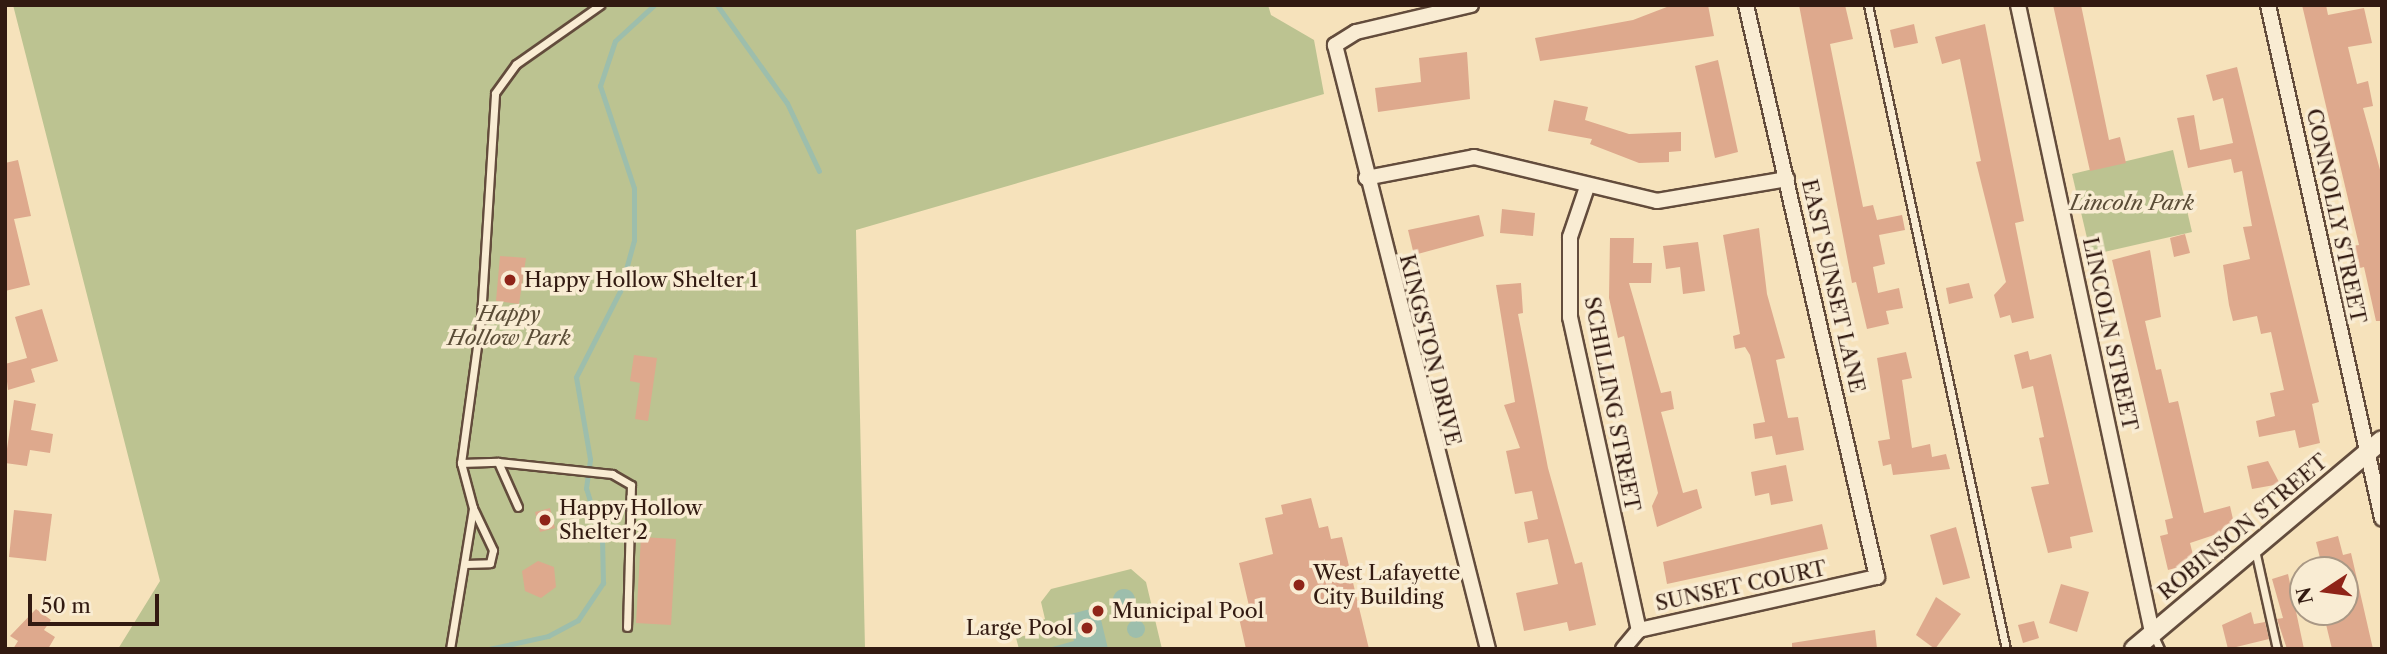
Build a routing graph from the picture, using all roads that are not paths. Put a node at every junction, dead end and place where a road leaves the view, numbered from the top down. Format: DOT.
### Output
graph roads {
  1 [pos="600,5"];
  2 [pos="1471,5"];
  3 [pos="1746,5"];
  4 [pos="1868,5"];
  5 [pos="2018,5"];
  6 [pos="2268,5"];
  7 [pos="1366,178"];
  8 [pos="1787,179"];
  9 [pos="1587,187"];
  10 [pos="2382,440"];
  11 [pos="2367,452"];
  12 [pos="499,462"];
  13 [pos="461,463"];
  14 [pos="518,507"];
  15 [pos="473,508"];
  16 [pos="2382,518"];
  17 [pos="2255,549"];
  18 [pos="465,564"];
  19 [pos="1877,577"];
  20 [pos="627,627"];
  21 [pos="1639,630"];
  22 [pos="2152,632"];
  23 [pos="451,646"];
  24 [pos="1488,649"];
  25 [pos="1623,649"];
  26 [pos="2006,649"];
  27 [pos="2134,649"];
  28 [pos="2160,649"];
  29 [pos="2277,649"];
  1 -- 13 [label="lane"];
  2 -- 7 [label="street, KINGSTON DRIVE"];
  3 -- 8 [label="street, EAST SUNSET LANE"];
  4 -- 26 [label="lane"];
  5 -- 22 [label="street, LINCOLN STREET"];
  6 -- 11 [label="street, CONNOLLY STREET"];
  7 -- 9 [label="street"];
  7 -- 24 [label="street, KINGSTON DRIVE"];
  8 -- 9 [label="street"];
  8 -- 19 [label="street, EAST SUNSET LANE"];
  9 -- 21 [label="street, SCHILLING STREET"];
  10 -- 11 [label="street, ROBINSON STREET"];
  11 -- 16 [label="street, CONNOLLY STREET"];
  11 -- 17 [label="street, ROBINSON STREET"];
  12 -- 13 [label="lane"];
  12 -- 14 [label="lane"];
  12 -- 20 [label="lane"];
  13 -- 15 [label="lane"];
  15 -- 18 [label="lane"];
  15 -- 18 [label="lane"];
  17 -- 22 [label="street, ROBINSON STREET"];
  17 -- 29 [label="lane"];
  18 -- 23 [label="lane"];
  19 -- 21 [label="street, SUNSET COURT"];
  21 -- 25 [label="street, SUNSET COURT"];
  22 -- 27 [label="street, ROBINSON STREET"];
  22 -- 28 [label="lane"];
}
